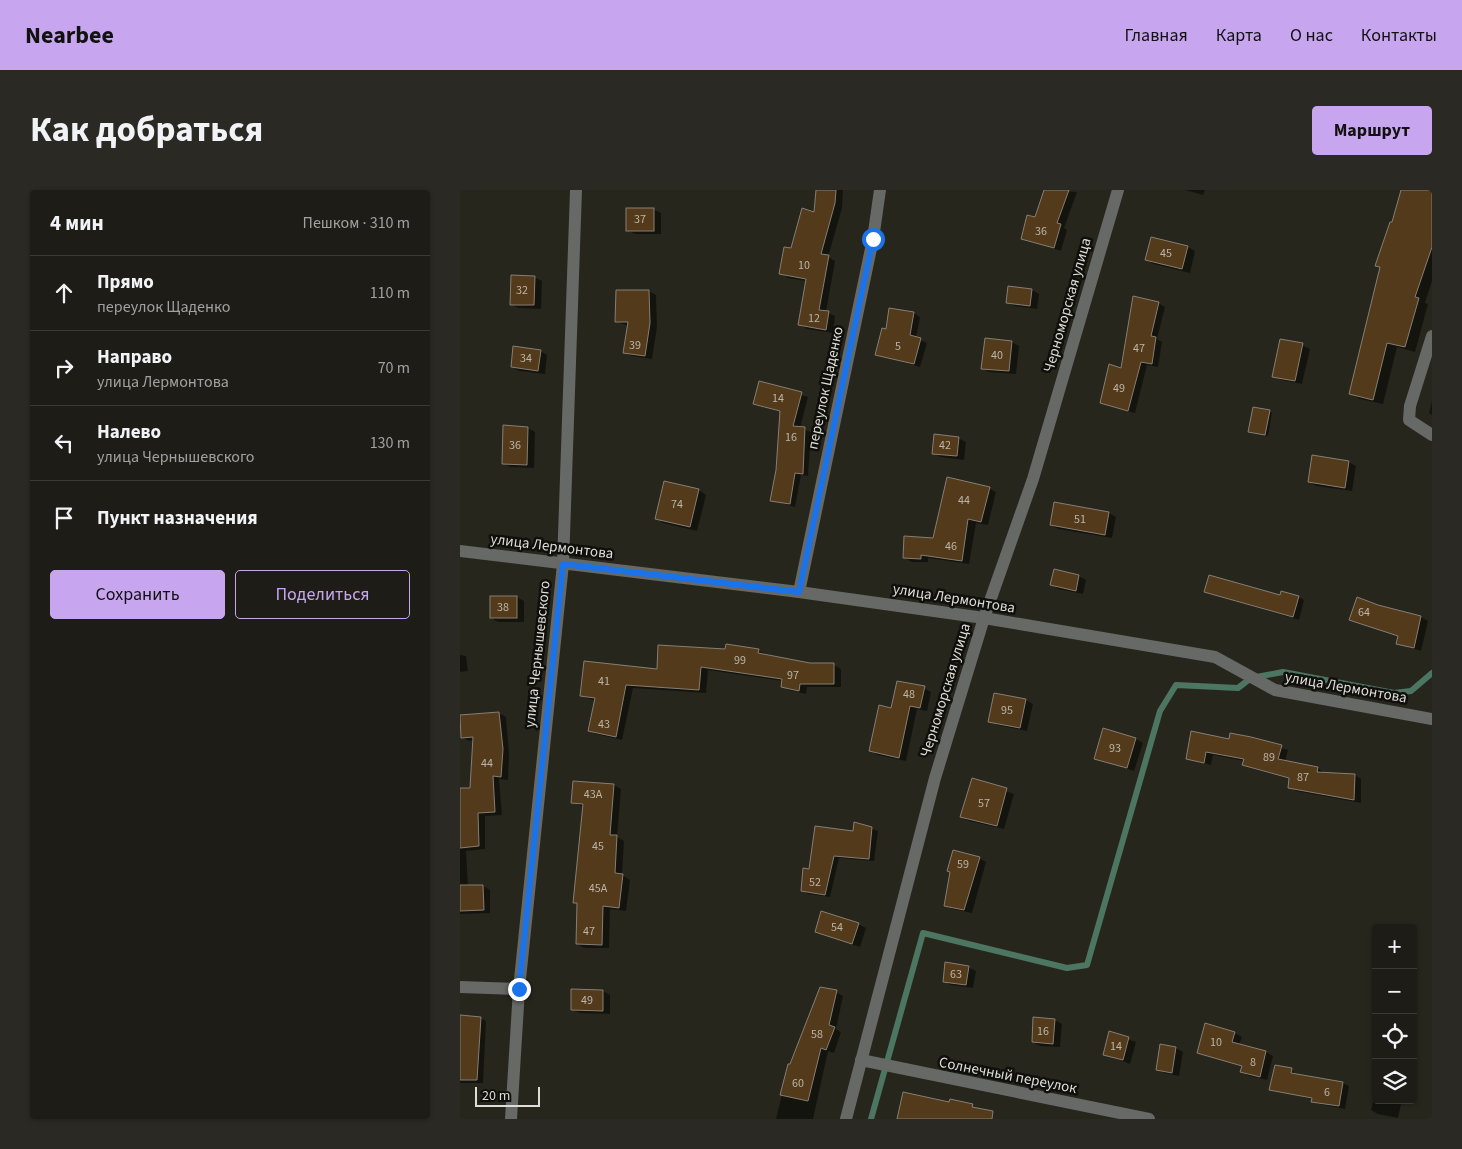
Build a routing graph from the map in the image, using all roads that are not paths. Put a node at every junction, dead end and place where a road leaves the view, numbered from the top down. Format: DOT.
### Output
graph roads {
  1 [pos="576,190"];
  2 [pos="880,190"];
  3 [pos="1118,190"];
  4 [pos="1432,336"];
  5 [pos="1432,434"];
  6 [pos="460,550"];
  7 [pos="563,564"];
  8 [pos="799,592"];
  9 [pos="984,618"];
  10 [pos="1432,719"];
  11 [pos="460,987"];
  12 [pos="519,989"];
  13 [pos="861,1060"];
  14 [pos="511,1119"];
  15 [pos="846,1119"];
  16 [pos="1149,1119"];
  1 -- 7 [label="street, улица Чернышевского"];
  2 -- 8 [label="street, переулок Щаденко"];
  3 -- 9 [label="street, Черноморская улица"];
  4 -- 5 [label="street"];
  6 -- 7 [label="street, улица Лермонтова"];
  7 -- 8 [label="street, улица Лермонтова"];
  7 -- 12 [label="street, улица Чернышевского"];
  8 -- 9 [label="street, улица Лермонтова"];
  9 -- 10 [label="street, улица Лермонтова"];
  9 -- 13 [label="street, Черноморская улица"];
  11 -- 12 [label="street"];
  12 -- 14 [label="street, улица Чернышевского"];
  13 -- 15 [label="street, Черноморская улица"];
  13 -- 16 [label="street, Солнечный переулок"];
}
